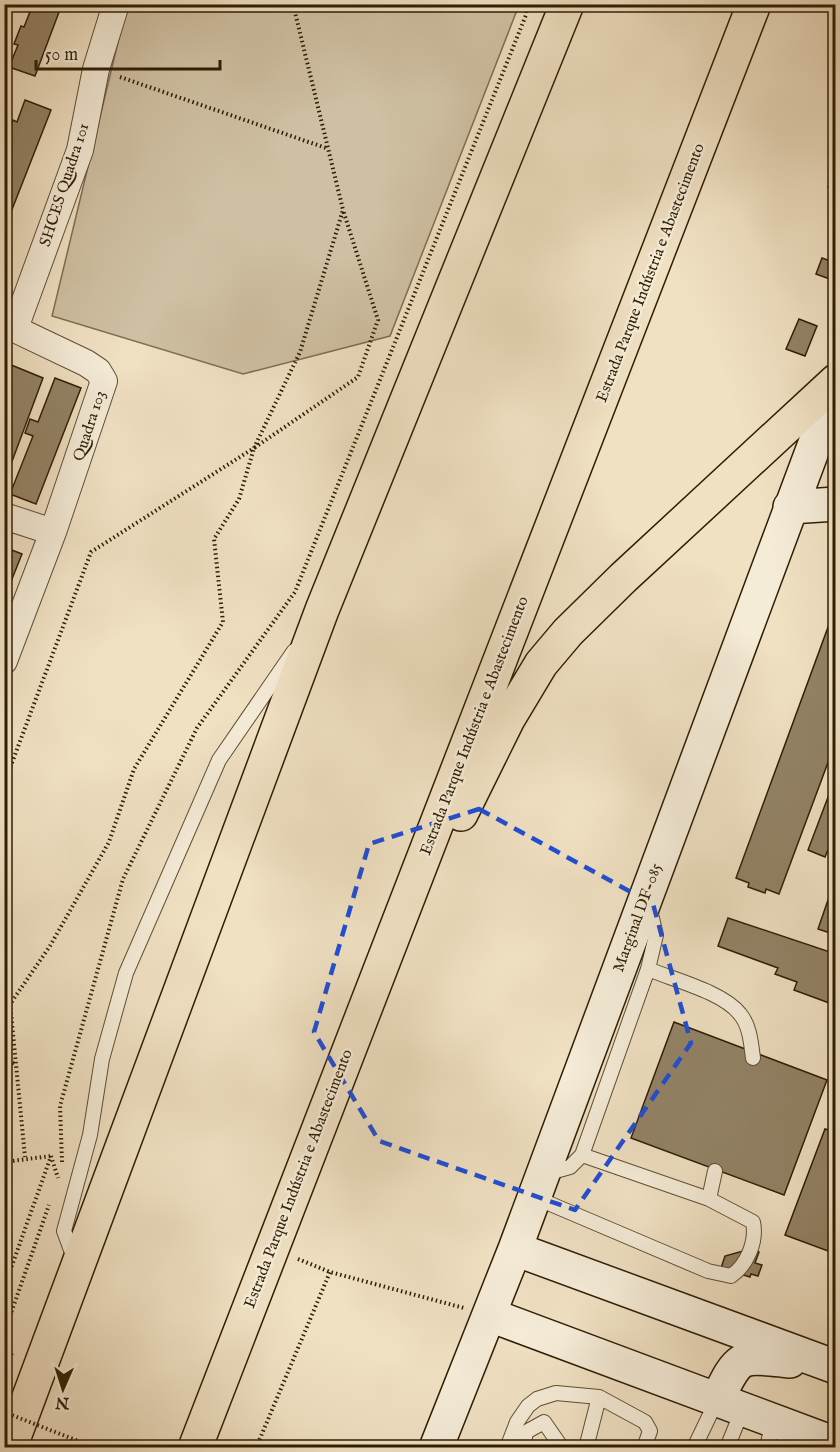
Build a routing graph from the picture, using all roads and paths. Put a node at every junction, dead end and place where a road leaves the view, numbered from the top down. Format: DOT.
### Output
graph roads {
  1 [pos="116,4"];
  2 [pos="559,4"];
  3 [pos="567,4"];
  4 [pos="754,4"];
  5 [pos="294,5"];
  6 [pos="554,40"];
  7 [pos="96,69"];
  8 [pos="326,148"];
  9 [pos="343,210"];
  10 [pos="10,326"];
  11 [pos="834,397"];
  12 [pos="254,448"];
  13 [pos="836,504"];
  14 [pos="790,507"];
  15 [pos="4,516"];
  16 [pos="53,532"];
  17 [pos="322,610"];
  18 [pos="4,660"];
  19 [pos="4,784"];
  20 [pos="646,898"];
  21 [pos="4,941"];
  22 [pos="648,969"];
  23 [pos="7,971"];
  24 [pos="4,979"];
  25 [pos="10,1004"];
  26 [pos="4,1013"];
  27 [pos="356,1032"];
  28 [pos="753,1058"];
  29 [pos="4,1060"];
  30 [pos="16,1064"];
  31 [pos="582,1155"];
  32 [pos="51,1156"];
  33 [pos="25,1157"];
  34 [pos="4,1162"];
  35 [pos="716,1171"];
  36 [pos="57,1183"];
  37 [pos="539,1186"];
  38 [pos="53,1194"];
  39 [pos="709,1199"];
  40 [pos="515,1249"];
  41 [pos="78,1268"];
  42 [pos="4,1288"];
  43 [pos="490,1315"];
  44 [pos="4,1333"];
  45 [pos="832,1366"];
  46 [pos="599,1396"];
  47 [pos="4,1412"];
  48 [pos="750,1418"];
  49 [pos="836,1444"];
  50 [pos="10,1448"];
  51 [pos="96,1448"];
  52 [pos="195,1448"];
  53 [pos="256,1448"];
  54 [pos="436,1448"];
  55 [pos="507,1448"];
  56 [pos="523,1448"];
  57 [pos="562,1448"];
  58 [pos="586,1448"];
  59 [pos="644,1448"];
  60 [pos="694,1448"];
  61 [pos="727,1448"];
  1 -- 7 [label="street, SHCES Quadra 101"];
  2 -- 6 [label="main road"];
  3 -- 6 [label="highway"];
  4 -- 27 [label="highway, Estrada Parque Indústria e Abastecimento"];
  5 -- 8 [label="path"];
  6 -- 17 [label="highway"];
  7 -- 8 [label="path"];
  7 -- 10 [label="street, SHCES Quadra 101"];
  8 -- 9 [label="path"];
  9 -- 12 [label="path"];
  9 -- 12 [label="path"];
  10 -- 16 [label="street, Quadra 103"];
  11 -- 14 [label="main road, Marginal DF-085"];
  11 -- 27 [label="highway"];
  12 -- 19 [label="path"];
  12 -- 25 [label="path"];
  13 -- 14 [label="main road"];
  14 -- 20 [label="main road, Marginal DF-085"];
  15 -- 16 [label="street"];
  16 -- 18 [label="street"];
  17 -- 41 [label="highway"];
  17 -- 41 [label="lane"];
  20 -- 22 [label="lane"];
  20 -- 37 [label="main road, Marginal DF-085"];
  21 -- 23 [label="path"];
  22 -- 28 [label="lane"];
  22 -- 31 [label="lane"];
  23 -- 24 [label="path"];
  23 -- 25 [label="path"];
  25 -- 26 [label="path"];
  25 -- 30 [label="path"];
  27 -- 52 [label="highway, Estrada Parque Indústria e Abastecimento"];
  29 -- 30 [label="path"];
  30 -- 33 [label="path"];
  31 -- 37 [label="lane"];
  31 -- 39 [label="lane"];
  32 -- 33 [label="path"];
  32 -- 36 [label="path"];
  32 -- 42 [label="path"];
  33 -- 34 [label="path"];
  35 -- 39 [label="lane"];
  37 -- 39 [label="lane"];
  37 -- 40 [label="main road, Marginal DF-085"];
  38 -- 44 [label="path"];
  40 -- 43 [label="main road, Marginal DF-085"];
  40 -- 45 [label="main road"];
  41 -- 50 [label="highway"];
  43 -- 48 [label="main road"];
  43 -- 53 [label="path"];
  43 -- 54 [label="main road, Marginal DF-085"];
  45 -- 48 [label="main road"];
  46 -- 55 [label="lane"];
  46 -- 58 [label="lane"];
  46 -- 59 [label="lane"];
  47 -- 51 [label="path, bridge"];
  48 -- 49 [label="main road"];
  48 -- 60 [label="lane"];
  48 -- 61 [label="lane"];
  56 -- 57 [label="lane"];
}
